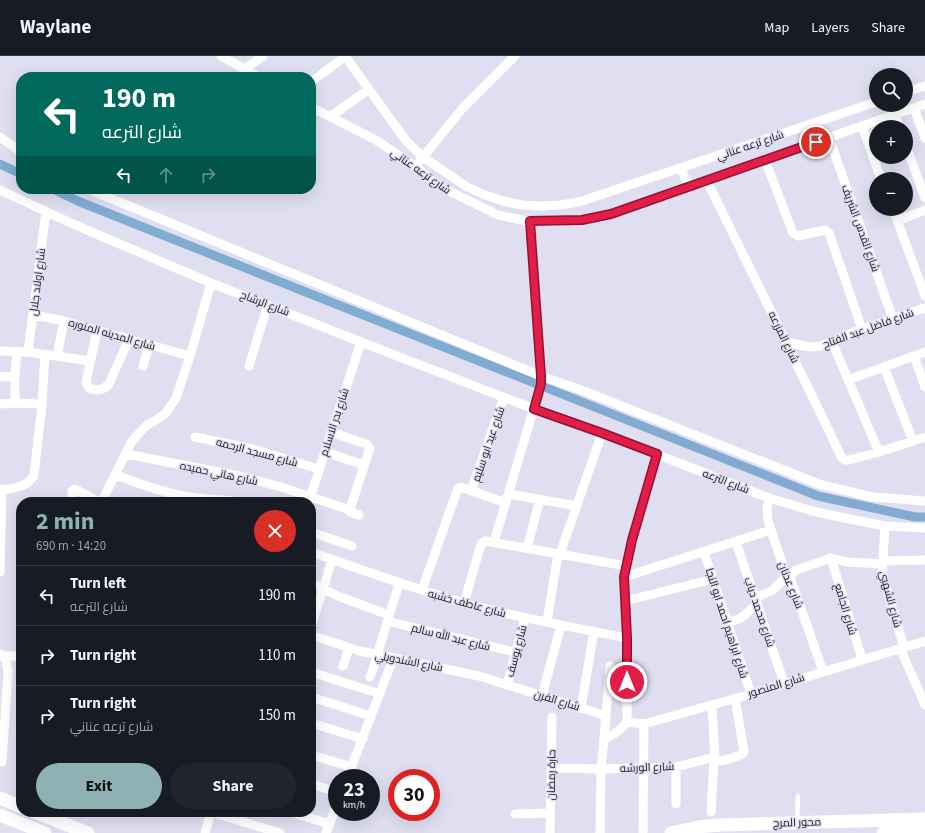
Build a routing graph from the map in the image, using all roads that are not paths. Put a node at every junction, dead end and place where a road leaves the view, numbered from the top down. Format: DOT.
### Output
graph roads {
  1 [pos="221,56"];
  2 [pos="263,56"];
  3 [pos="345,56"];
  4 [pos="515,56"];
  5 [pos="245,69"];
  6 [pos="250,72"];
  7 [pos="316,78"];
  8 [pos="925,86"];
  9 [pos="369,89"];
  10 [pos="913,90"];
  11 [pos="869,104"];
  12 [pos="925,104"];
  13 [pos="914,108"];
  14 [pos="316,110"];
  15 [pos="895,115"];
  16 [pos="330,117"];
  17 [pos="897,120"];
  18 [pos="862,126"];
  19 [pos="0,137"];
  20 [pos="829,138"];
  21 [pos="925,138"];
  22 [pos="16,148"];
  23 [pos="423,157"];
  24 [pos="765,160"];
  25 [pos="913,164"];
  26 [pos="416,167"];
  27 [pos="681,168"];
  28 [pos="879,172"];
  29 [pos="707,181"];
  30 [pos="689,187"];
  31 [pos="0,190"];
  32 [pos="100,194"];
  33 [pos="925,198"];
  34 [pos="925,210"];
  35 [pos="46,212"];
  36 [pos="895,216"];
  37 [pos="530,221"];
  38 [pos="897,221"];
  39 [pos="212,283"];
  40 [pos="925,296"];
  41 [pos="268,304"];
  42 [pos="925,308"];
  43 [pos="34,315"];
  44 [pos="893,319"];
  45 [pos="64,321"];
  46 [pos="862,329"];
  47 [pos="96,330"];
  48 [pos="129,339"];
  49 [pos="361,342"];
  50 [pos="786,342"];
  51 [pos="832,342"];
  52 [pos="149,345"];
  53 [pos="0,351"];
  54 [pos="17,351"];
  55 [pos="28,352"];
  56 [pos="925,352"];
  57 [pos="44,354"];
  58 [pos="57,356"];
  59 [pos="190,356"];
  60 [pos="914,356"];
  61 [pos="90,362"];
  62 [pos="143,366"];
  63 [pos="249,366"];
  64 [pos="884,367"];
  65 [pos="15,376"];
  66 [pos="0,377"];
  67 [pos="541,380"];
  68 [pos="848,380"];
  69 [pos="923,386"];
  70 [pos="504,397"];
  71 [pos="16,403"];
  72 [pos="0,404"];
  73 [pos="42,404"];
  74 [pos="534,409"];
  75 [pos="331,432"];
  76 [pos="602,433"];
  77 [pos="195,437"];
  78 [pos="925,437"];
  79 [pos="913,441"];
  80 [pos="325,452"];
  81 [pos="879,452"];
  82 [pos="126,454"];
  83 [pos="657,454"];
  84 [pos="364,465"];
  85 [pos="319,469"];
  86 [pos="116,475"];
  87 [pos="1,490"];
  88 [pos="471,491"];
  89 [pos="514,495"];
  90 [pos="72,497"];
  91 [pos="90,497"];
  92 [pos="104,497"];
  93 [pos="185,497"];
  94 [pos="303,497"];
  95 [pos="310,497"];
  96 [pos="769,498"];
  97 [pos="540,499"];
  98 [pos="316,501"];
  99 [pos="925,501"];
  100 [pos="506,503"];
  101 [pos="577,506"];
  102 [pos="347,509"];
  103 [pos="359,515"];
  104 [pos="1,516"];
  105 [pos="885,526"];
  106 [pos="925,528"];
  107 [pos="771,530"];
  108 [pos="316,534"];
  109 [pos="494,542"];
  110 [pos="736,542"];
  111 [pos="352,546"];
  112 [pos="527,548"];
  113 [pos="704,552"];
  114 [pos="316,554"];
  115 [pos="559,554"];
  116 [pos="831,558"];
  117 [pos="332,560"];
  118 [pos="925,560"];
  119 [pos="882,562"];
  120 [pos="627,566"];
  121 [pos="0,572"];
  122 [pos="788,576"];
  123 [pos="624,577"];
  124 [pos="713,578"];
  125 [pos="400,584"];
  126 [pos="316,585"];
  127 [pos="323,588"];
  128 [pos="422,590"];
  129 [pos="626,601"];
  130 [pos="756,601"];
  131 [pos="464,603"];
  132 [pos="316,611"];
  133 [pos="388,618"];
  134 [pos="525,618"];
  135 [pos="547,622"];
  136 [pos="727,622"];
  137 [pos="560,625"];
  138 [pos="594,631"];
  139 [pos="316,637"];
  140 [pos="627,638"];
  141 [pos="925,641"];
  142 [pos="902,647"];
  143 [pos="349,648"];
  144 [pos="515,652"];
  145 [pos="1,655"];
  146 [pos="377,655"];
  147 [pos="16,656"];
  148 [pos="393,659"];
  149 [pos="862,659"];
  150 [pos="343,666"];
  151 [pos="610,666"];
  152 [pos="823,671"];
  153 [pos="316,674"];
  154 [pos="370,678"];
  155 [pos="784,683"];
  156 [pos="507,685"];
  157 [pos="380,694"];
  158 [pos="751,694"];
  159 [pos="542,696"];
  160 [pos="736,698"];
  161 [pos="316,699"];
  162 [pos="712,705"];
  163 [pos="925,705"];
  164 [pos="581,708"];
  165 [pos="372,716"];
  166 [pos="606,716"];
  167 [pos="552,717"];
  168 [pos="627,722"];
  169 [pos="644,724"];
  170 [pos="316,725"];
  171 [pos="362,739"];
  172 [pos="604,740"];
  173 [pos="316,756"];
  174 [pos="715,759"];
  175 [pos="2,762"];
  176 [pos="676,766"];
  177 [pos="352,767"];
  178 [pos="644,767"];
  179 [pos="551,768"];
  180 [pos="601,769"];
  181 [pos="316,786"];
  182 [pos="328,789"];
  183 [pos="798,796"];
  184 [pos="0,798"];
  185 [pos="676,804"];
  186 [pos="16,805"];
  187 [pos="712,812"];
  188 [pos="550,813"];
  189 [pos="515,814"];
  190 [pos="0,815"];
  191 [pos="47,817"];
  192 [pos="210,817"];
  193 [pos="227,817"];
  194 [pos="301,817"];
  195 [pos="925,819"];
  196 [pos="797,822"];
  197 [pos="328,829"];
  198 [pos="925,832"];
  199 [pos="45,833"];
  200 [pos="88,833"];
  201 [pos="205,833"];
  202 [pos="280,833"];
  203 [pos="550,833"];
  204 [pos="600,833"];
  205 [pos="643,833"];
  206 [pos="671,833"];
  207 [pos="883,833"];
  1 -- 5 [label="street"];
  2 -- 5 [label="street"];
  3 -- 7 [label="street"];
  3 -- 9 [label="street, شارع ترعه عناني"];
  4 -- 23 [label="street"];
  5 -- 6 [label="street"];
  8 -- 10 [label="street"];
  9 -- 16 [label="street"];
  9 -- 23 [label="street, شارع ترعه عناني"];
  11 -- 27 [label="street, شارع ترعه عناني"];
  12 -- 13 [label="street, شارع ترعه عناني"];
  13 -- 15 [label="street, شارع ترعه عناني"];
  13 -- 21 [label="street"];
  14 -- 16 [label="street, شارع ترعه عناني"];
  15 -- 17 [label="street"];
  15 -- 18 [label="street, شارع ترعه عناني"];
  16 -- 26 [label="street, شارع ترعه عناني"];
  18 -- 20 [label="street, شارع ترعه عناني"];
  18 -- 28 [label="street"];
  19 -- 22 [label="street"];
  20 -- 24 [label="street, شارع ترعه عناني"];
  20 -- 44 [label="street, شارع القدس الشريف"];
  23 -- 26 [label="street"];
  23 -- 27 [label="street, شارع ترعه عناني"];
  24 -- 29 [label="street, شارع ترعه عناني"];
  24 -- 46 [label="street"];
  25 -- 33 [label="street"];
  26 -- 37 [label="street, شارع ترعه عناني"];
  27 -- 30 [label="street"];
  29 -- 30 [label="street, شارع ترعه عناني"];
  29 -- 50 [label="street, شارع المزرعه"];
  30 -- 37 [label="street, شارع ترعه عناني"];
  31 -- 35 [label="street, شارع الرشاح"];
  32 -- 67 [label="street"];
  34 -- 38 [label="street"];
  35 -- 39 [label="street, شارع الرشاح"];
  35 -- 43 [label="street, شارع اولاد جلال"];
  36 -- 38 [label="street"];
  37 -- 67 [label="street"];
  38 -- 40 [label="street"];
  39 -- 41 [label="street, شارع الرشاح"];
  39 -- 59 [label="street"];
  41 -- 49 [label="street, شارع الرشاح"];
  41 -- 63 [label="street"];
  42 -- 44 [label="street, شارع فاضل عبد الفتاح"];
  43 -- 45 [label="street, شارع المدينه المنوره"];
  43 -- 55 [label="street, شارع اولاد جلال"];
  44 -- 46 [label="street, شارع فاضل عبد الفتاح"];
  45 -- 47 [label="street, شارع المدينه المنوره"];
  45 -- 58 [label="street"];
  46 -- 51 [label="street, شارع فاضل عبد الفتاح"];
  47 -- 48 [label="street, شارع المدينه المنوره"];
  47 -- 61 [label="street"];
  48 -- 52 [label="street, شارع المدينه المنوره"];
  48 -- 61 [label="street"];
  49 -- 70 [label="street, شارع الرشاح"];
  49 -- 75 [label="street, شارع بدر الاسلام"];
  50 -- 51 [label="street, شارع فاضل عبد الفتاح"];
  50 -- 81 [label="street, شارع المزرعه"];
  51 -- 68 [label="street"];
  52 -- 59 [label="street, شارع المدينه المنوره"];
  52 -- 62 [label="street"];
  53 -- 54 [label="street"];
  54 -- 55 [label="street"];
  54 -- 65 [label="street"];
  55 -- 57 [label="street"];
  56 -- 60 [label="street"];
  57 -- 58 [label="street"];
  57 -- 73 [label="street"];
  58 -- 61 [label="street"];
  59 -- 82 [label="street"];
  60 -- 64 [label="street"];
  60 -- 69 [label="street"];
  64 -- 68 [label="street"];
  64 -- 79 [label="street"];
  65 -- 66 [label="street"];
  65 -- 71 [label="street"];
  67 -- 74 [label="street"];
  67 -- 99 [label="street"];
  68 -- 81 [label="street"];
  70 -- 74 [label="street, شارع الرشاح"];
  70 -- 88 [label="street, شارع عيد ابو سليم"];
  71 -- 72 [label="street"];
  71 -- 73 [label="street"];
  73 -- 87 [label="street"];
  74 -- 76 [label="street, شارع الترعه"];
  74 -- 100 [label="street"];
  75 -- 80 [label="street, شارع بدر الاسلام"];
  75 -- 84 [label="street"];
  76 -- 83 [label="street, شارع الترعه"];
  76 -- 101 [label="street"];
  77 -- 85 [label="street, شارع مسجد الرحمه"];
  78 -- 79 [label="street, شارع المزرعه"];
  79 -- 81 [label="street, شارع المزرعه"];
  80 -- 84 [label="street"];
  80 -- 85 [label="street, شارع بدر الاسلام"];
  82 -- 86 [label="street"];
  82 -- 94 [label="street, شارع هاني حميده"];
  83 -- 96 [label="street, شارع الترعه"];
  83 -- 120 [label="street"];
  84 -- 102 [label="street"];
  85 -- 95 [label="street, شارع بدر الاسلام"];
  86 -- 92 [label="street"];
  86 -- 93 [label="street"];
  87 -- 104 [label="street"];
  88 -- 100 [label="street"];
  88 -- 128 [label="street"];
  89 -- 97 [label="street"];
  90 -- 91 [label="street"];
  96 -- 105 [label="street, شارع الترعه"];
  96 -- 107 [label="street, شارع عدنان"];
  97 -- 101 [label="street"];
  97 -- 112 [label="street"];
  98 -- 102 [label="street, شارع هاني حميده"];
  100 -- 109 [label="street"];
  101 -- 115 [label="street"];
  102 -- 103 [label="street, شارع هاني حميده"];
  104 -- 121 [label="street"];
  105 -- 106 [label="street, شارع الترعه"];
  105 -- 119 [label="street, شارع الشهبي"];
  107 -- 110 [label="street"];
  107 -- 122 [label="street, شارع عدنان"];
  108 -- 111 [label="street"];
  109 -- 112 [label="street"];
  109 -- 131 [label="street"];
  110 -- 113 [label="street"];
  110 -- 130 [label="street, شارع محمد دياب"];
  112 -- 115 [label="street"];
  113 -- 123 [label="street"];
  113 -- 124 [label="street, شارع ابراهيم احمد ابو النجا"];
  114 -- 117 [label="street, شارع عاطف خشبه"];
  115 -- 120 [label="street"];
  115 -- 135 [label="street"];
  116 -- 119 [label="street"];
  116 -- 122 [label="street"];
  116 -- 149 [label="street, شارع الجامع"];
  117 -- 125 [label="street, شارع عاطف خشبه"];
  117 -- 127 [label="street"];
  118 -- 119 [label="street"];
  119 -- 142 [label="street, شارع الشهبي"];
  120 -- 123 [label="street"];
  122 -- 130 [label="street"];
  122 -- 152 [label="street, شارع عدنان"];
  123 -- 129 [label="street"];
  124 -- 129 [label="street"];
  124 -- 136 [label="street, شارع ابراهيم احمد ابو النجا"];
  125 -- 128 [label="street, شارع عاطف خشبه"];
  125 -- 133 [label="street"];
  126 -- 127 [label="street, شارع عبد الله سالم"];
  127 -- 132 [label="street"];
  127 -- 133 [label="street, شارع عبد الله سالم"];
  128 -- 131 [label="street, شارع عاطف خشبه"];
  129 -- 140 [label="street"];
  130 -- 136 [label="street"];
  130 -- 155 [label="street, شارع محمد دياب"];
  131 -- 134 [label="street, شارع عاطف خشبه"];
  133 -- 144 [label="street, شارع عبد الله سالم"];
  133 -- 146 [label="street"];
  134 -- 135 [label="street, شارع عاطف خشبه"];
  134 -- 144 [label="street, شارع يوسف"];
  135 -- 137 [label="street, شارع عاطف خشبه"];
  136 -- 158 [label="street, شارع ابراهيم احمد ابو النجا"];
  137 -- 138 [label="street, شارع عاطف خشبه"];
  137 -- 159 [label="street"];
  138 -- 140 [label="street, شارع عاطف خشبه"];
  138 -- 164 [label="street"];
  139 -- 143 [label="street, شارع الشندويلي"];
  140 -- 168 [label="street"];
  141 -- 142 [label="street, شارع المنصور"];
  142 -- 149 [label="street, شارع المنصور"];
  142 -- 163 [label="street, شارع الشهبي"];
  143 -- 146 [label="street, شارع الشندويلي"];
  143 -- 150 [label="street"];
  144 -- 156 [label="street, شارع يوسف"];
  145 -- 147 [label="street"];
  145 -- 175 [label="street"];
  146 -- 148 [label="street, شارع الشندويلي"];
  146 -- 154 [label="street"];
  148 -- 156 [label="street, شارع الشندويلي"];
  148 -- 157 [label="street"];
  149 -- 152 [label="street, شارع المنصور"];
  151 -- 166 [label="street"];
  152 -- 155 [label="street, شارع المنصور"];
  153 -- 157 [label="street"];
  155 -- 158 [label="street, شارع المنصور"];
  156 -- 159 [label="street, شارع الفرن"];
  157 -- 165 [label="street"];
  158 -- 160 [label="street, شارع المنصور"];
  159 -- 164 [label="street, شارع الفرن"];
  160 -- 162 [label="street, شارع المنصور"];
  160 -- 174 [label="street, شارع الورشه"];
  161 -- 165 [label="street"];
  162 -- 169 [label="street, شارع المنصور"];
  162 -- 174 [label="street"];
  164 -- 166 [label="street, شارع الفرن"];
  165 -- 171 [label="street"];
  166 -- 172 [label="street"];
  167 -- 179 [label="street, حارة رمضان"];
  168 -- 169 [label="street, شارع المنصور"];
  168 -- 172 [label="street"];
  169 -- 178 [label="street"];
  170 -- 171 [label="street"];
  171 -- 177 [label="street"];
  172 -- 180 [label="street"];
  173 -- 177 [label="street"];
  174 -- 176 [label="street, شارع الورشه"];
  174 -- 187 [label="street"];
  176 -- 178 [label="street, شارع الورشه"];
  176 -- 185 [label="street"];
  178 -- 180 [label="street, شارع الورشه"];
  178 -- 205 [label="street"];
  179 -- 180 [label="street, شارع الورشه"];
  179 -- 188 [label="street, حارة رمضان"];
  180 -- 204 [label="street"];
  181 -- 182 [label="street"];
  183 -- 196 [label="lane"];
  184 -- 186 [label="main road"];
  188 -- 189 [label="street"];
  188 -- 203 [label="street, حارة رمضان"];
  190 -- 199 [label="main road"];
  191 -- 200 [label="main road"];
  192 -- 201 [label="street"];
  193 -- 202 [label="street"];
  194 -- 197 [label="street"];
  195 -- 196 [label="main road, محور المرج"];
  196 -- 206 [label="main road, محور المرج"];
  198 -- 207 [label="main road"];
}
